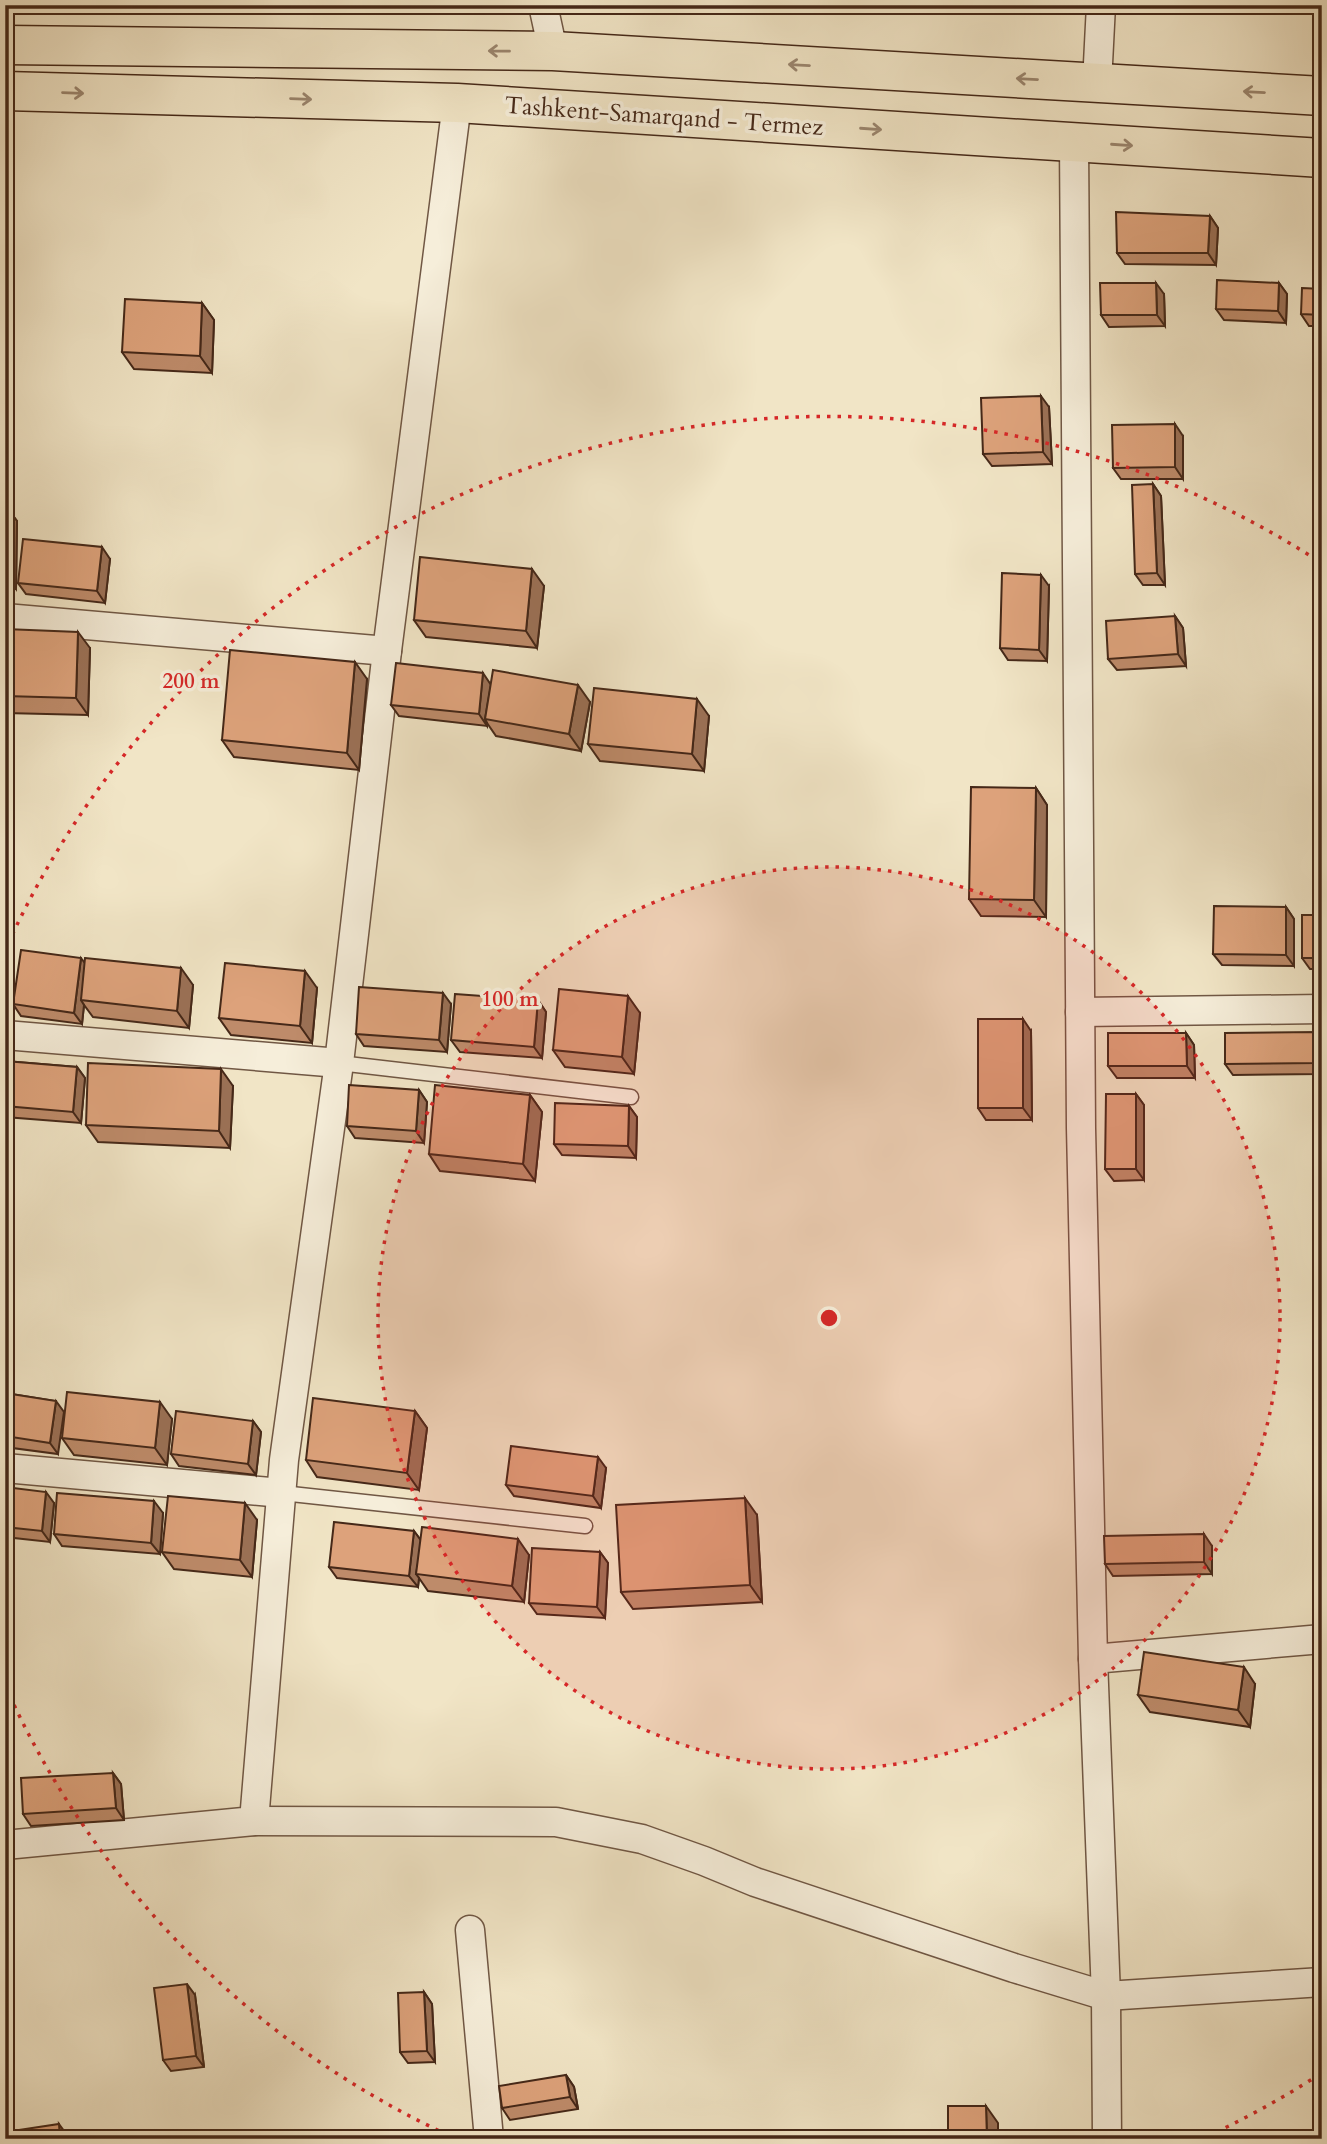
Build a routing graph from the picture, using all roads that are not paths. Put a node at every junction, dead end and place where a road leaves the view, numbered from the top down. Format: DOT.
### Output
graph roads {
  1 [pos="543,5"];
  2 [pos="1101,5"];
  3 [pos="5,45"];
  4 [pos="553,51"];
  5 [pos="702,60"];
  6 [pos="1097,83"];
  7 [pos="5,91"];
  8 [pos="1322,96"];
  9 [pos="457,103"];
  10 [pos="668,116"];
  11 [pos="1074,142"];
  12 [pos="1322,158"];
  13 [pos="5,618"];
  14 [pos="387,651"];
  15 [pos="1322,1009"];
  16 [pos="1080,1012"];
  17 [pos="5,1035"];
  18 [pos="339,1063"];
  19 [pos="631,1097"];
  20 [pos="5,1468"];
  21 [pos="282,1493"];
  22 [pos="585,1525"];
  23 [pos="1322,1639"];
  24 [pos="1093,1659"];
  25 [pos="254,1821"];
  26 [pos="5,1845"];
  27 [pos="470,1930"];
  28 [pos="1322,1982"];
  29 [pos="1106,1996"];
  30 [pos="489,2139"];
  31 [pos="1107,2139"];
  1 -- 4 [label="street"];
  2 -- 6 [label="street"];
  4 -- 3 [label="highway, one-way"];
  4 -- 5 [label="highway"];
  6 -- 5 [label="highway, one-way"];
  5 -- 10 [label="highway"];
  8 -- 6 [label="highway, one-way"];
  7 -- 9 [label="highway, Tashkent-Samarqand - Termez, one-way"];
  9 -- 10 [label="highway, Tashkent-Samarqand - Termez"];
  9 -- 14 [label="street"];
  10 -- 11 [label="highway, Tashkent-Samarqand - Termez, one-way"];
  11 -- 12 [label="highway, Tashkent-Samarqand - Termez, one-way"];
  11 -- 16 [label="street"];
  13 -- 14 [label="street"];
  14 -- 18 [label="street"];
  15 -- 16 [label="street"];
  16 -- 24 [label="street"];
  17 -- 18 [label="street"];
  18 -- 19 [label="lane"];
  18 -- 21 [label="street"];
  20 -- 21 [label="street"];
  21 -- 22 [label="lane"];
  21 -- 25 [label="street"];
  23 -- 24 [label="street"];
  24 -- 29 [label="street"];
  25 -- 26 [label="street"];
  25 -- 29 [label="street"];
  27 -- 30 [label="street"];
  28 -- 29 [label="street"];
  29 -- 31 [label="street"];
}
